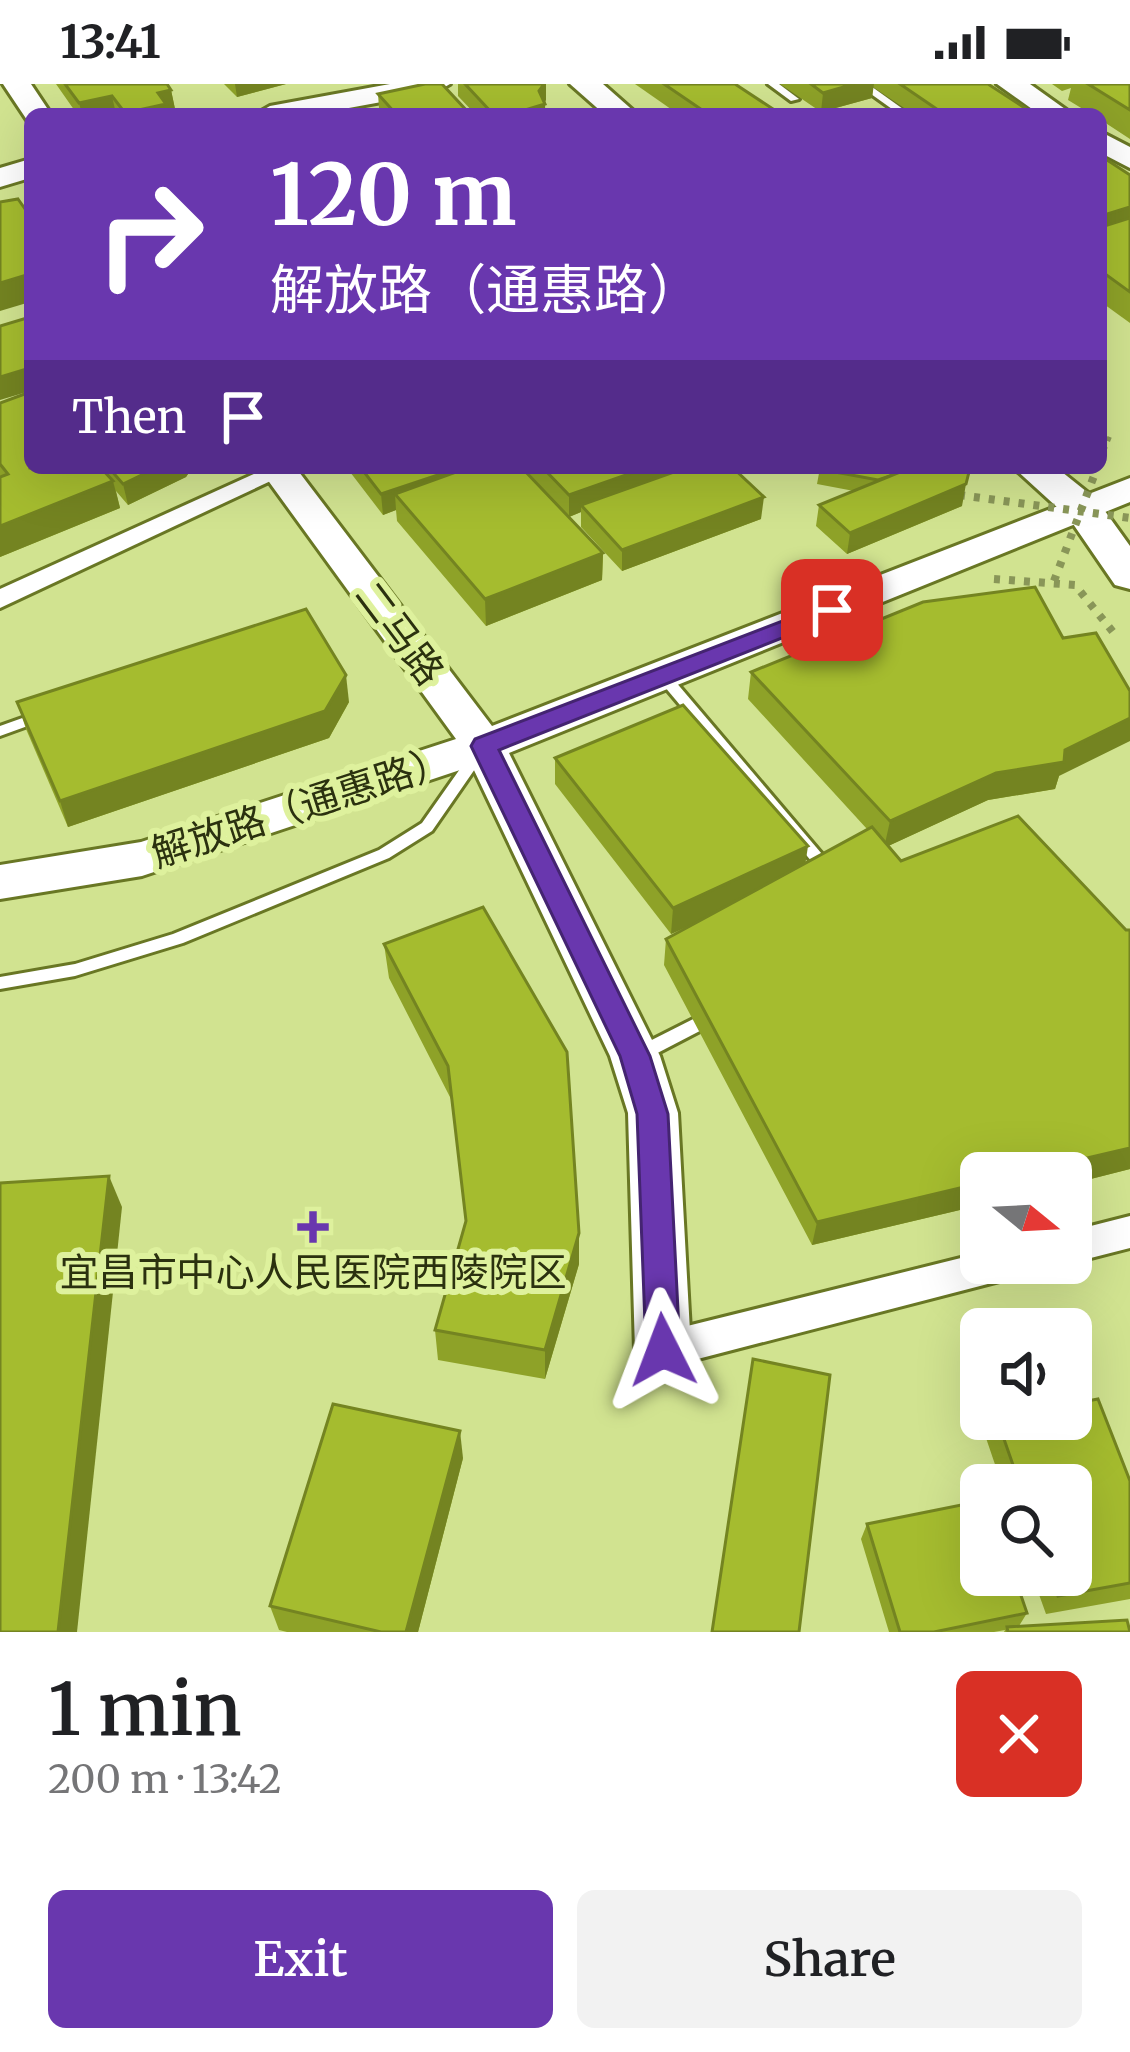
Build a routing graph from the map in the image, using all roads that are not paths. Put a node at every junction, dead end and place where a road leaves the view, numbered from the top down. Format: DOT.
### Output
graph roads {
  1 [pos="436,84"];
  2 [pos="773,84"];
  3 [pos="862,84"];
  4 [pos="1011,84"];
  5 [pos="572,89"];
  6 [pos="794,99"];
  7 [pos="303,108"];
  8 [pos="610,108"];
  9 [pos="896,108"];
  10 [pos="1049,108"];
  11 [pos="269,474"];
  12 [pos="281,474"];
  13 [pos="1082,474"];
  14 [pos="1019,476"];
  15 [pos="1107,497"];
  16 [pos="1130,576"];
  17 [pos="0,599"];
  18 [pos="664,677"];
  19 [pos="67,707"];
  20 [pos="0,731"];
  21 [pos="484,746"];
  22 [pos="0,883"];
  23 [pos="847,893"];
  24 [pos="0,983"];
  25 [pos="735,1004"];
  26 [pos="635,1056"];
  27 [pos="1130,1232"];
  28 [pos="1092,1242"];
  29 [pos="960,1275"];
  30 [pos="663,1350"];
  1 -- 7 [label="street"];
  2 -- 6 [label="lane"];
  3 -- 9 [label="lane"];
  4 -- 10 [label="street"];
  5 -- 8 [label="main road"];
  11 -- 17 [label="street"];
  12 -- 21 [label="street, 二马路"];
  13 -- 15 [label="main road"];
  14 -- 15 [label="main road"];
  15 -- 16 [label="main road"];
  15 -- 18 [label="street, 解放路（通惠路）"];
  18 -- 21 [label="street, 解放路（通惠路）"];
  18 -- 23 [label="lane"];
  19 -- 20 [label="lane"];
  21 -- 22 [label="street, 解放路（通惠路）"];
  21 -- 24 [label="lane"];
  21 -- 26 [label="street, 二马路"];
  25 -- 26 [label="lane"];
  26 -- 30 [label="street, 二马路"];
  27 -- 28 [label="street"];
  29 -- 30 [label="street"];
}
